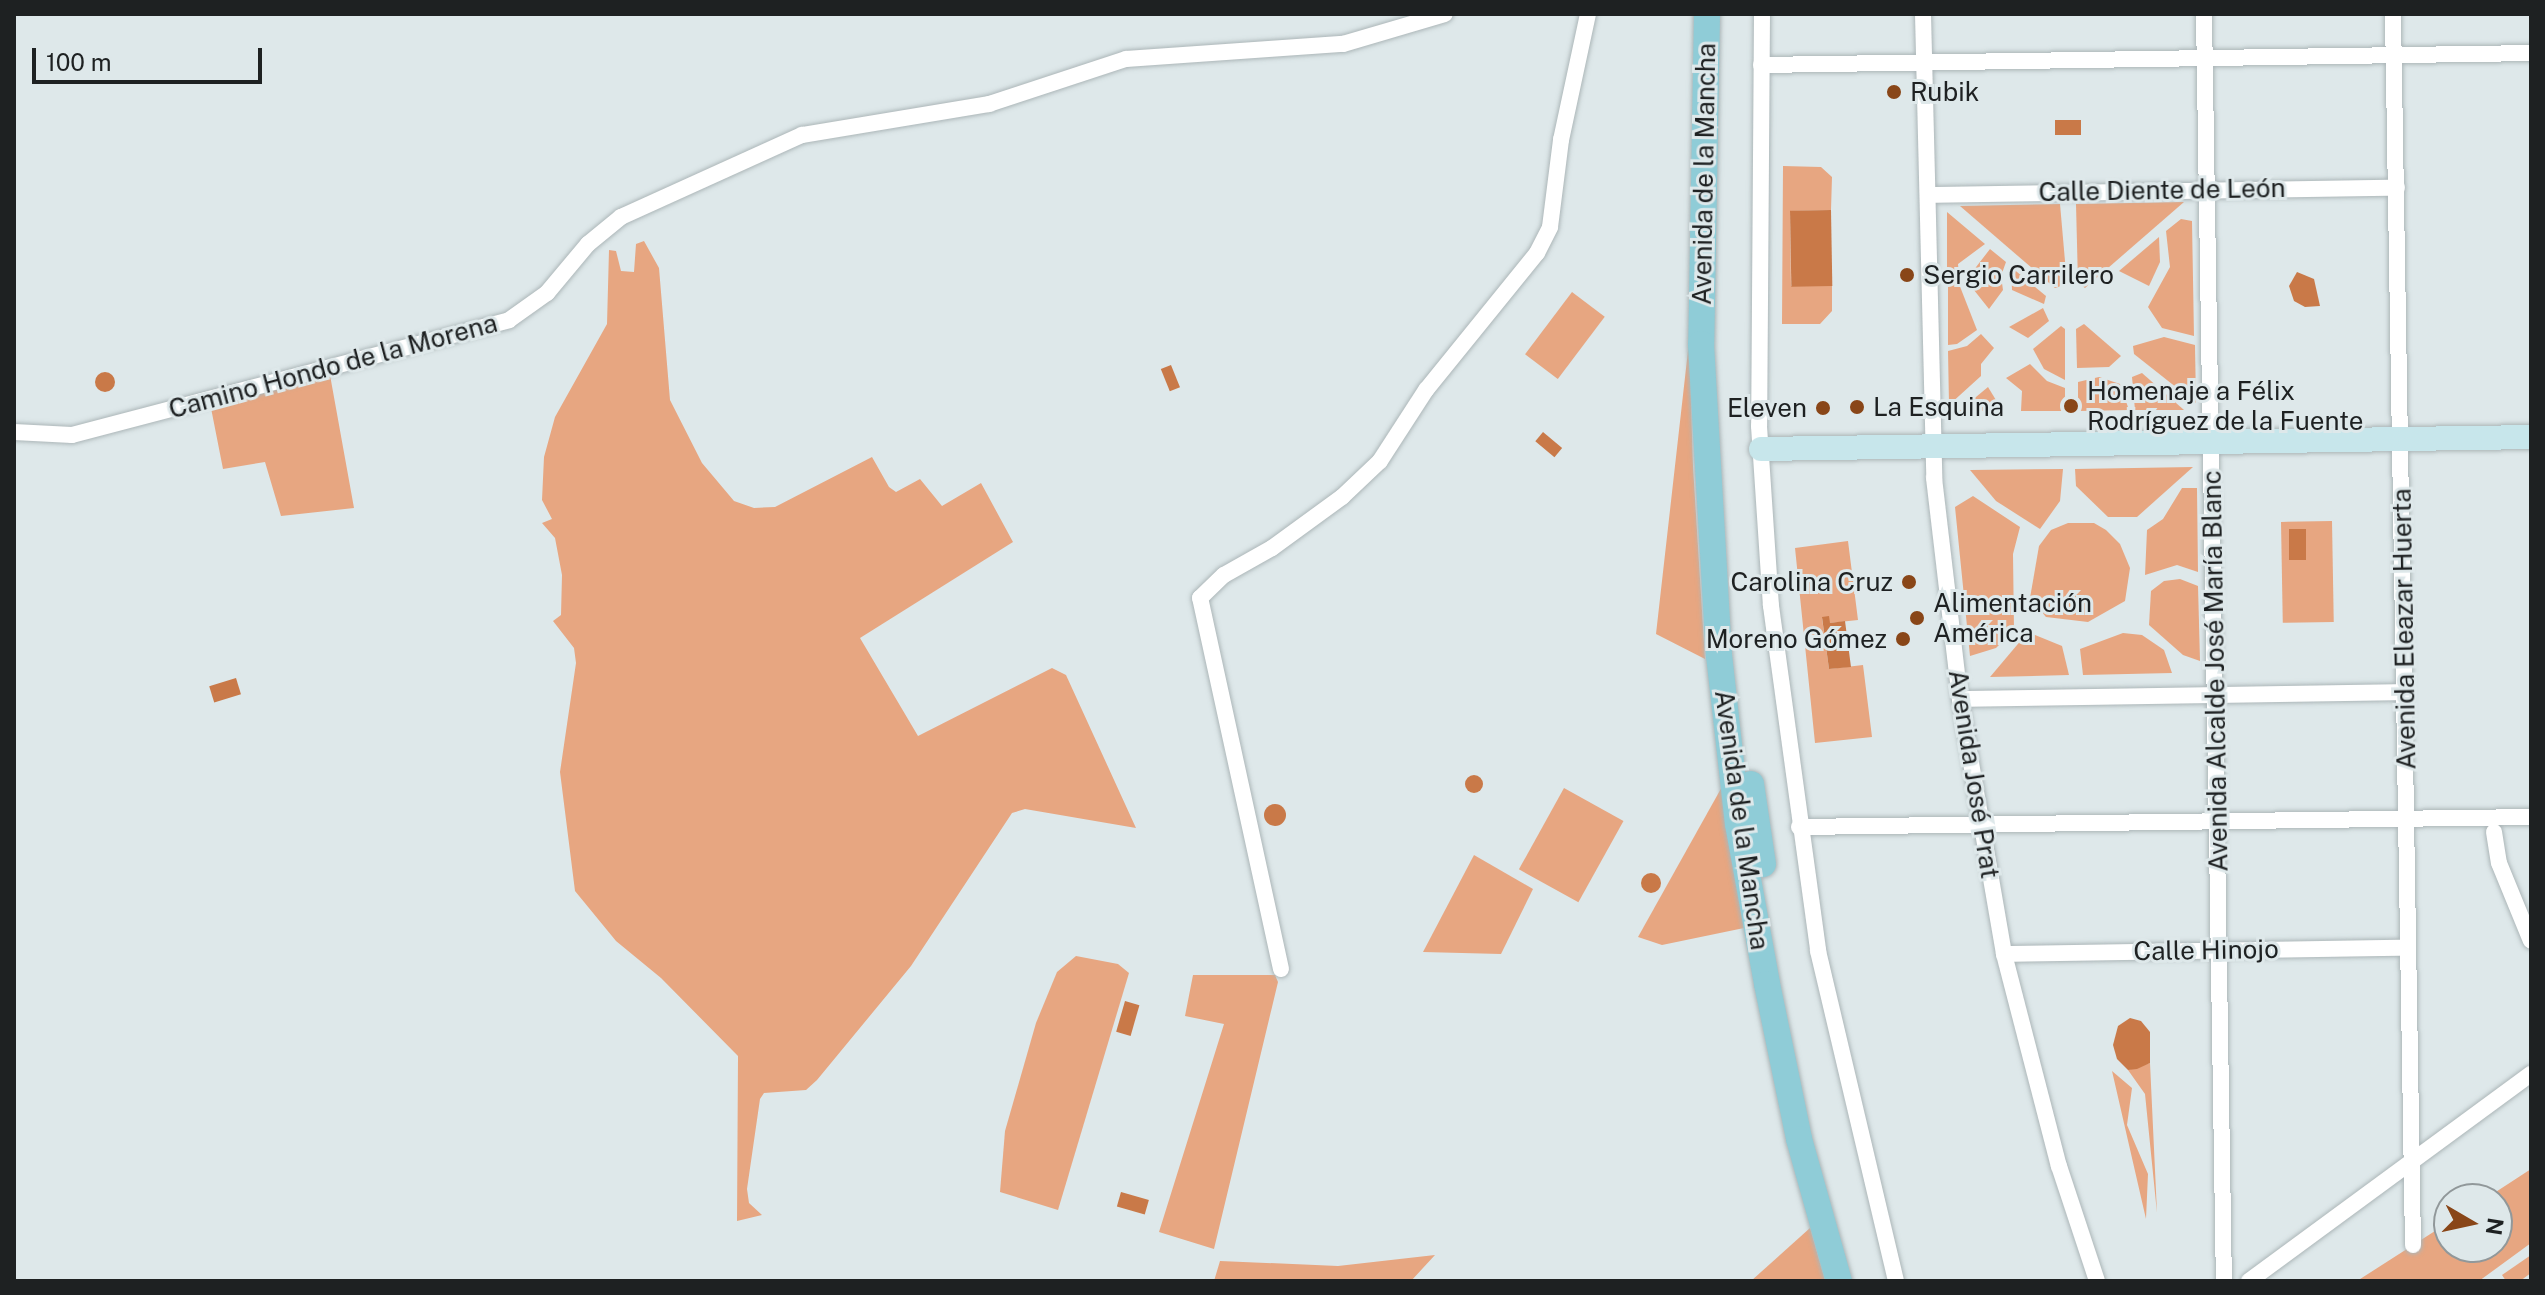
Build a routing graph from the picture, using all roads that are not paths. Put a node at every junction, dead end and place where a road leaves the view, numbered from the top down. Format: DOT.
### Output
graph roads {
  1 [pos="1445,14"];
  2 [pos="1588,14"];
  3 [pos="1707,14"];
  4 [pos="1722,14"];
  5 [pos="1762,14"];
  6 [pos="1923,14"];
  7 [pos="2204,14"];
  8 [pos="2393,14"];
  9 [pos="2531,53"];
  10 [pos="2394,56"];
  11 [pos="2204,59"];
  12 [pos="1925,63"];
  13 [pos="1761,65"];
  14 [pos="2397,188"];
  15 [pos="2206,189"];
  16 [pos="1928,195"];
  17 [pos="14,432"];
  18 [pos="2531,437"];
  19 [pos="2401,439"];
  20 [pos="2211,440"];
  21 [pos="1932,445"];
  22 [pos="1761,449"];
  23 [pos="2403,692"];
  24 [pos="2217,694"];
  25 [pos="1960,699"];
  26 [pos="2531,817"];
  27 [pos="2407,818"];
  28 [pos="2217,821"];
  29 [pos="1982,824"];
  30 [pos="1799,827"];
  31 [pos="2494,832"];
  32 [pos="2531,941"];
  33 [pos="2407,948"];
  34 [pos="2221,949"];
  35 [pos="2004,954"];
  36 [pos="1281,969"];
  37 [pos="2531,1074"];
  38 [pos="2414,1162"];
  39 [pos="2413,1245"];
  40 [pos="1839,1281"];
  41 [pos="1855,1281"];
  42 [pos="1896,1281"];
  43 [pos="2097,1281"];
  44 [pos="2224,1281"];
  45 [pos="2249,1281"];
  1 -- 17 [label="street, Camino Hondo de la Morena"];
  2 -- 36 [label="street"];
  3 -- 40 [label="main road, Avenida de la Mancha"];
  4 -- 41 [label="main road, Avenida de la Mancha"];
  5 -- 13 [label="street, Avenida de la Mancha"];
  6 -- 12 [label="street, Avenida José Prat"];
  7 -- 11 [label="street, Avenida Alcalde José María Blanc"];
  8 -- 10 [label="street, Avenida Eleazar Huerta"];
  9 -- 10 [label="street"];
  10 -- 11 [label="street"];
  10 -- 14 [label="street, Avenida Eleazar Huerta"];
  11 -- 12 [label="street"];
  11 -- 15 [label="street, Avenida Alcalde José María Blanc"];
  12 -- 13 [label="street"];
  12 -- 16 [label="street, Avenida José Prat"];
  13 -- 22 [label="street, Avenida de la Mancha"];
  14 -- 15 [label="street, Calle Diente de León"];
  14 -- 19 [label="street, Avenida Eleazar Huerta"];
  15 -- 16 [label="street, Calle Diente de León"];
  15 -- 20 [label="street, Avenida Alcalde José María Blanc"];
  16 -- 21 [label="street, Avenida José Prat"];
  18 -- 19 [label="street"];
  19 -- 20 [label="street"];
  19 -- 23 [label="street, Avenida Eleazar Huerta"];
  20 -- 21 [label="street"];
  20 -- 24 [label="street, Avenida Alcalde José María Blanc"];
  21 -- 22 [label="street"];
  21 -- 25 [label="street, Avenida José Prat"];
  22 -- 30 [label="street, Avenida de la Mancha"];
  23 -- 24 [label="street"];
  23 -- 27 [label="street, Avenida Eleazar Huerta"];
  24 -- 25 [label="street"];
  24 -- 28 [label="street, Avenida Alcalde José María Blanc"];
  25 -- 29 [label="street, Avenida José Prat"];
  26 -- 27 [label="street"];
  27 -- 28 [label="street"];
  27 -- 33 [label="street, Avenida Eleazar Huerta"];
  28 -- 29 [label="street"];
  28 -- 34 [label="street, Avenida Alcalde José María Blanc"];
  29 -- 30 [label="street"];
  29 -- 35 [label="street, Avenida José Prat"];
  30 -- 42 [label="street, Avenida de la Mancha"];
  31 -- 32 [label="street"];
  33 -- 34 [label="street, Calle Hinojo"];
  33 -- 38 [label="street, Avenida Eleazar Huerta"];
  34 -- 35 [label="street, Calle Hinojo"];
  34 -- 44 [label="street, Avenida Alcalde José María Blanc"];
  35 -- 43 [label="street, Avenida José Prat"];
  37 -- 38 [label="street"];
  38 -- 39 [label="street, Avenida Eleazar Huerta"];
  38 -- 45 [label="street"];
}
